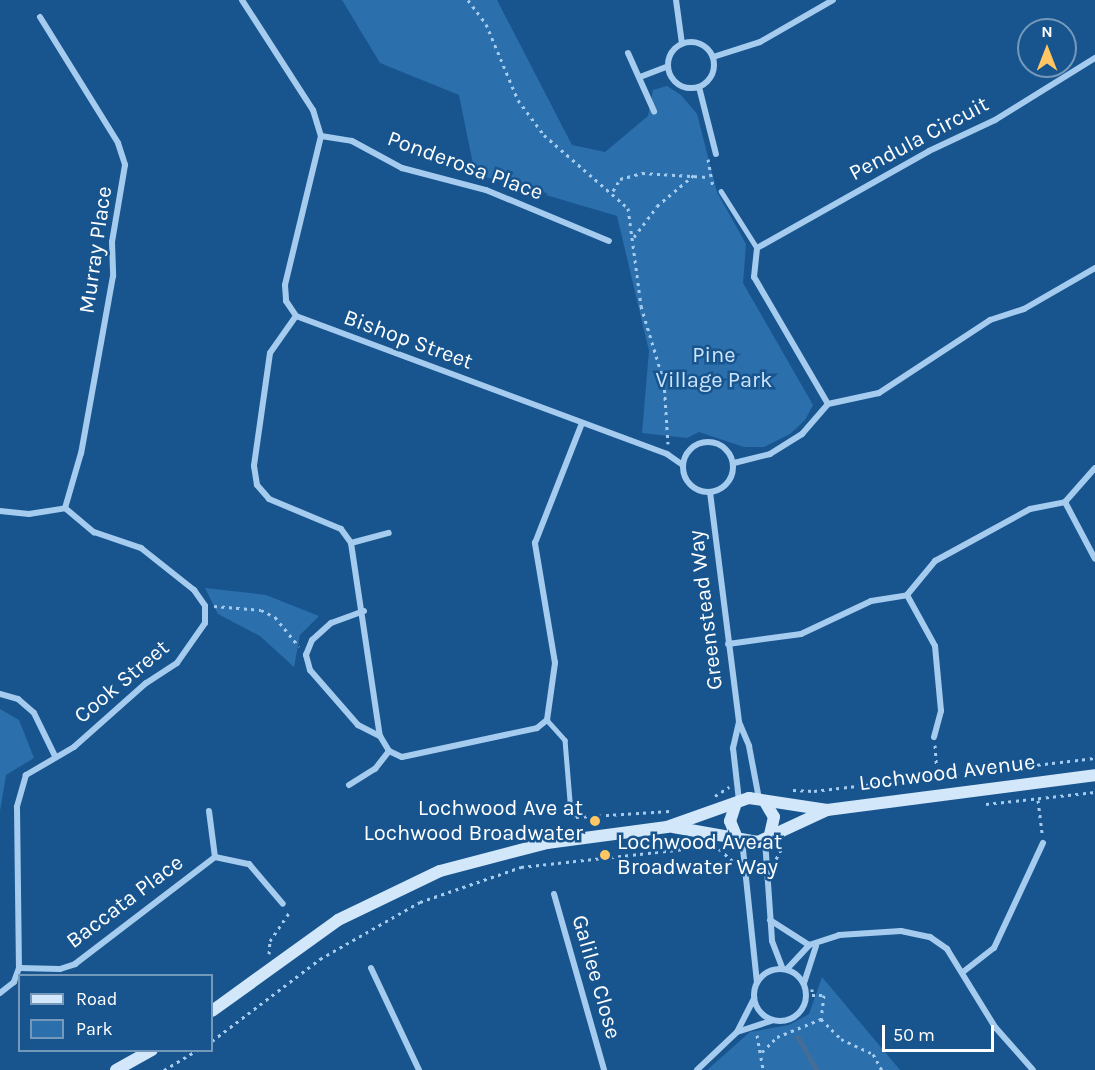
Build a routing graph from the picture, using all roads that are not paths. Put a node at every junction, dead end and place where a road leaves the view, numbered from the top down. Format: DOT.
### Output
graph roads {
  1 [pos="242,0"];
  2 [pos="675,0"];
  3 [pos="833,0"];
  4 [pos="40,17"];
  5 [pos="682,44"];
  6 [pos="628,53"];
  7 [pos="713,57"];
  8 [pos="1095,58"];
  9 [pos="668,66"];
  10 [pos="640,77"];
  11 [pos="699,87"];
  12 [pos="654,111"];
  13 [pos="321,136"];
  14 [pos="716,153"];
  15 [pos="721,191"];
  16 [pos="609,241"];
  17 [pos="757,248"];
  18 [pos="1095,268"];
  19 [pos="296,316"];
  20 [pos="828,404"];
  21 [pos="582,423"];
  22 [pos="734,463"];
  23 [pos="683,465"];
  24 [pos="1095,468"];
  25 [pos="710,492"];
  26 [pos="1065,502"];
  27 [pos="65,508"];
  28 [pos="0,511"];
  29 [pos="389,534"];
  30 [pos="351,543"];
  31 [pos="1095,559"];
  32 [pos="907,595"];
  33 [pos="364,611"];
  34 [pos="728,644"];
  35 [pos="0,694"];
  36 [pos="547,720"];
  37 [pos="739,723"];
  38 [pos="380,736"];
  39 [pos="934,737"];
  40 [pos="388,751"];
  41 [pos="55,756"];
  42 [pos="1095,777"];
  43 [pos="349,785"];
  44 [pos="762,800"];
  45 [pos="570,801"];
  46 [pos="737,804"];
  47 [pos="827,810"];
  48 [pos="209,811"];
  49 [pos="667,827"];
  50 [pos="767,836"];
  51 [pos="739,838"];
  52 [pos="1043,843"];
  53 [pos="215,857"];
  54 [pos="554,894"];
  55 [pos="283,904"];
  56 [pos="770,920"];
  57 [pos="812,946"];
  58 [pos="19,968"];
  59 [pos="371,968"];
  60 [pos="785,969"];
  61 [pos="963,972"];
  62 [pos="757,982"];
  63 [pos="804,983"];
  64 [pos="0,993"];
  65 [pos="754,998"];
  66 [pos="213,1010"];
  67 [pos="774,1020"];
  68 [pos="737,1032"];
  69 [pos="148,1052"];
  70 [pos="116,1070"];
  71 [pos="419,1070"];
  72 [pos="604,1070"];
  73 [pos="697,1070"];
  74 [pos="1033,1070"];
  1 -- 13 [label="street"];
  2 -- 5 [label="street"];
  3 -- 7 [label="street"];
  4 -- 27 [label="street, Murray Place"];
  5 -- 7 [label="street"];
  5 -- 9 [label="street"];
  6 -- 10 [label="street"];
  7 -- 11 [label="street"];
  8 -- 17 [label="street, Pendula Circuit"];
  9 -- 10 [label="street"];
  9 -- 11 [label="street"];
  10 -- 12 [label="street"];
  11 -- 14 [label="street"];
  13 -- 16 [label="street, Ponderosa Place"];
  13 -- 19 [label="street"];
  15 -- 17 [label="lane"];
  17 -- 20 [label="street"];
  18 -- 20 [label="street"];
  19 -- 21 [label="street, Bishop Street"];
  19 -- 30 [label="street"];
  20 -- 22 [label="street"];
  21 -- 23 [label="street, Bishop Street"];
  21 -- 36 [label="street"];
  22 -- 23 [label="street"];
  22 -- 25 [label="street"];
  23 -- 25 [label="street"];
  24 -- 26 [label="street"];
  25 -- 34 [label="street, Greenstead Way"];
  26 -- 31 [label="street"];
  26 -- 32 [label="street"];
  27 -- 28 [label="street"];
  27 -- 41 [label="street, Cook Street"];
  29 -- 30 [label="street"];
  30 -- 33 [label="street"];
  32 -- 34 [label="street"];
  32 -- 39 [label="street"];
  33 -- 38 [label="street"];
  33 -- 38 [label="street"];
  34 -- 37 [label="street, Greenstead Way"];
  35 -- 41 [label="street"];
  36 -- 40 [label="street"];
  36 -- 45 [label="lane"];
  37 -- 44 [label="street, Greenstead Way"];
  37 -- 46 [label="street, Greenstead Way"];
  38 -- 40 [label="street"];
  40 -- 43 [label="street"];
  41 -- 58 [label="street, Cook Street"];
  42 -- 47 [label="street, Lochwood Avenue"];
  44 -- 46 [label="street, Lochwood Avenue"];
  44 -- 47 [label="street, Lochwood Avenue"];
  44 -- 50 [label="street"];
  46 -- 49 [label="street, Lochwood Avenue"];
  46 -- 51 [label="street"];
  47 -- 50 [label="street, Lochwood Avenue"];
  48 -- 53 [label="street, Baccata Place"];
  49 -- 51 [label="street, Lochwood Avenue"];
  49 -- 66 [label="street, Lochwood Avenue"];
  50 -- 51 [label="street, Lochwood Avenue"];
  50 -- 56 [label="street"];
  51 -- 62 [label="street"];
  52 -- 61 [label="street"];
  53 -- 55 [label="street, Baccata Place"];
  53 -- 58 [label="street, Baccata Place"];
  54 -- 72 [label="street, Galilee Close"];
  56 -- 57 [label="street"];
  56 -- 60 [label="street"];
  57 -- 60 [label="street"];
  57 -- 61 [label="street"];
  57 -- 63 [label="street"];
  58 -- 64 [label="street"];
  59 -- 71 [label="street"];
  60 -- 62 [label="street"];
  60 -- 63 [label="street"];
  61 -- 74 [label="street"];
  62 -- 65 [label="street"];
  63 -- 67 [label="street"];
  65 -- 67 [label="street"];
  65 -- 68 [label="street"];
  67 -- 68 [label="street"];
  68 -- 73 [label="street"];
  69 -- 70 [label="street"];
}
